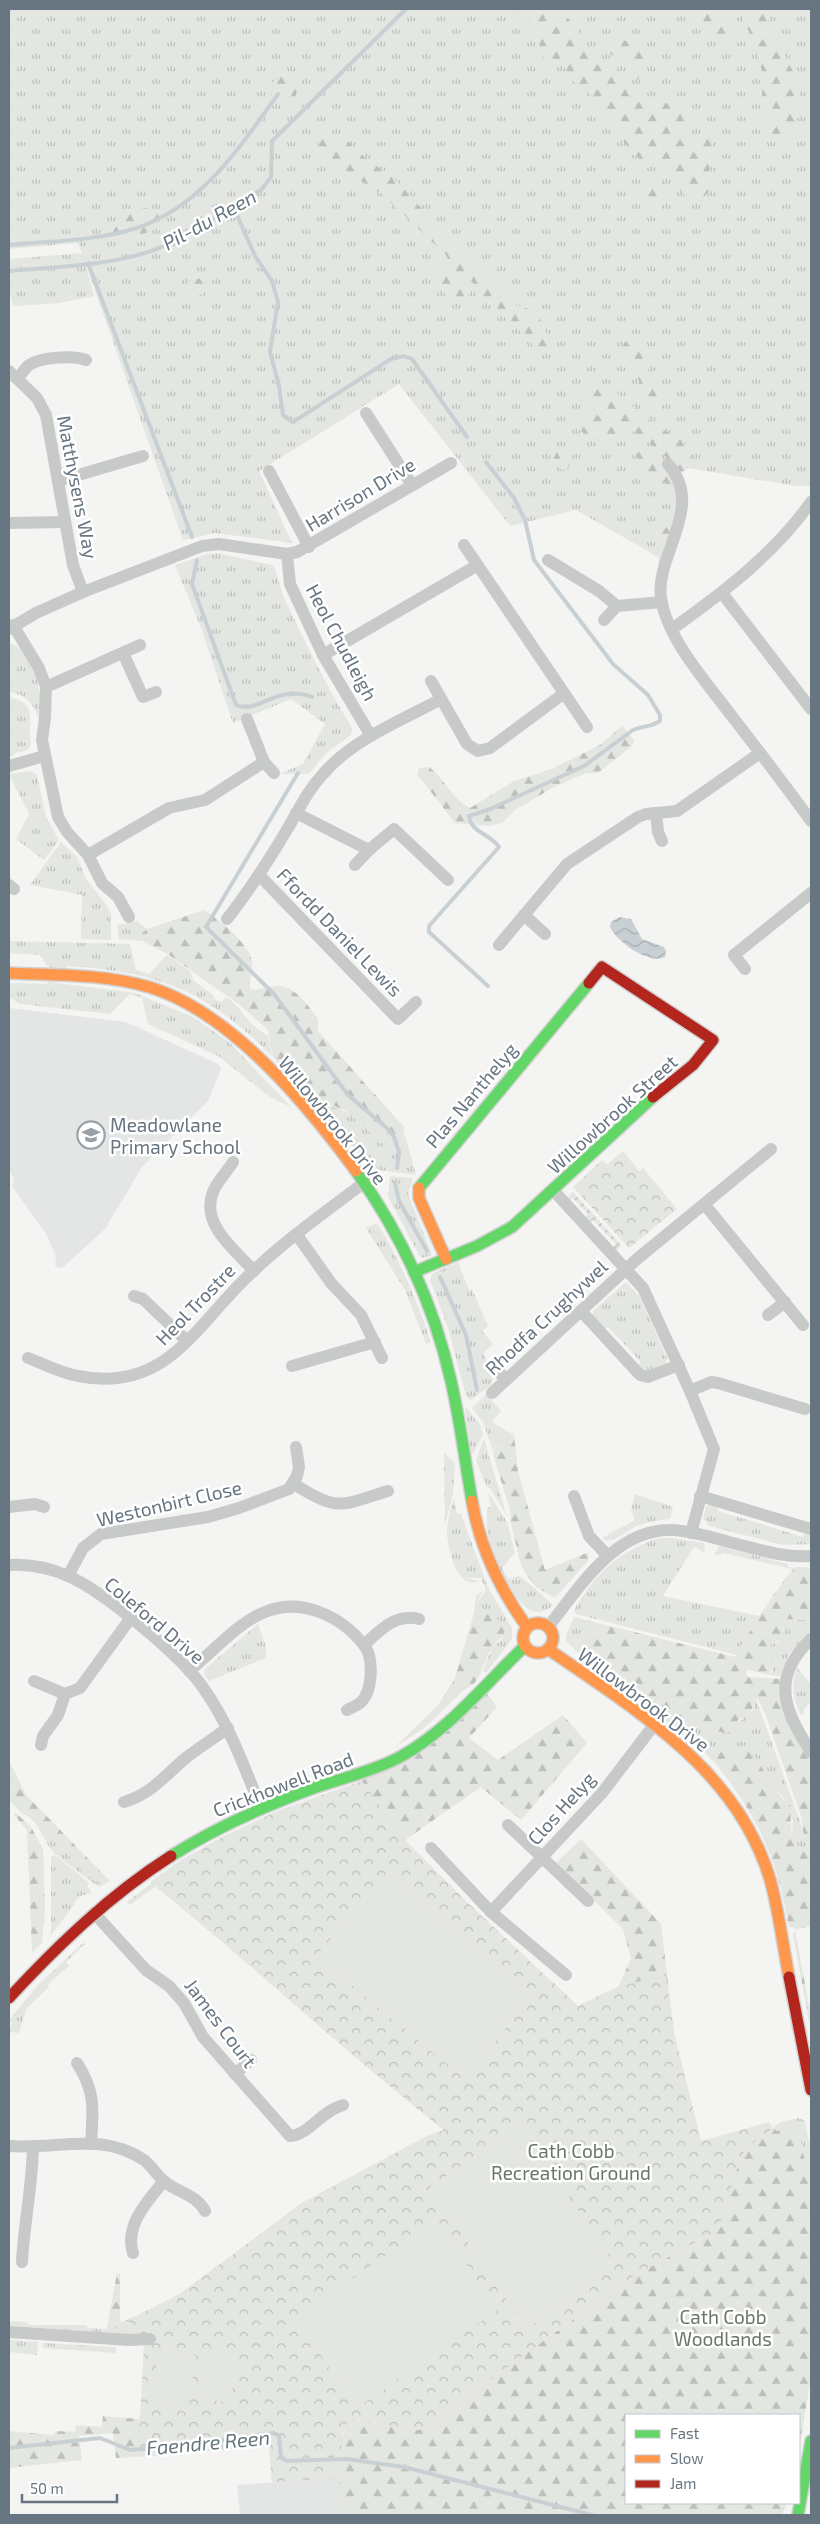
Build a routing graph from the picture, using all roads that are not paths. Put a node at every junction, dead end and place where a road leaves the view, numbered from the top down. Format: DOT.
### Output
graph roads {
  1 [pos="86,360"];
  2 [pos="14,375"];
  3 [pos="366,413"];
  4 [pos="143,456"];
  5 [pos="451,463"];
  6 [pos="668,464"];
  7 [pos="269,471"];
  8 [pos="58,481"];
  9 [pos="412,485"];
  10 [pos="810,507"];
  11 [pos="65,522"];
  12 [pos="9,523"];
  13 [pos="464,545"];
  14 [pos="309,546"];
  15 [pos="287,554"];
  16 [pos="548,560"];
  17 [pos="476,566"];
  18 [pos="83,592"];
  19 [pos="722,593"];
  20 [pos="662,602"];
  21 [pos="618,606"];
  22 [pos="604,620"];
  23 [pos="11,627"];
  24 [pos="672,629"];
  25 [pos="140,646"];
  26 [pos="124,653"];
  27 [pos="324,656"];
  28 [pos="431,680"];
  29 [pos="46,687"];
  30 [pos="156,692"];
  31 [pos="563,694"];
  32 [pos="441,699"];
  33 [pos="811,710"];
  34 [pos="247,719"];
  35 [pos="587,727"];
  36 [pos="371,736"];
  37 [pos="760,753"];
  38 [pos="44,756"];
  39 [pos="264,762"];
  40 [pos="9,766"];
  41 [pos="274,773"];
  42 [pos="656,813"];
  43 [pos="296,814"];
  44 [pos="811,821"];
  45 [pos="662,841"];
  46 [pos="369,850"];
  47 [pos="88,855"];
  48 [pos="355,865"];
  49 [pos="259,875"];
  50 [pos="448,880"];
  51 [pos="811,893"];
  52 [pos="129,916"];
  53 [pos="524,916"];
  54 [pos="227,919"];
  55 [pos="545,934"];
  56 [pos="499,945"];
  57 [pos="602,967"];
  58 [pos="745,969"];
  59 [pos="9,973"];
  60 [pos="416,1002"];
  61 [pos="771,1149"];
  62 [pos="233,1162"];
  63 [pos="365,1182"];
  64 [pos="553,1190"];
  65 [pos="705,1205"];
  66 [pos="296,1235"];
  67 [pos="446,1259"];
  68 [pos="626,1269"];
  69 [pos="254,1271"];
  70 [pos="414,1272"];
  71 [pos="134,1296"];
  72 [pos="785,1302"];
  73 [pos="581,1312"];
  74 [pos="768,1315"];
  75 [pos="803,1324"];
  76 [pos="188,1341"];
  77 [pos="375,1342"];
  78 [pos="28,1358"];
  79 [pos="382,1358"];
  80 [pos="679,1365"];
  81 [pos="292,1366"];
  82 [pos="494,1366"];
  83 [pos="506,1380"];
  84 [pos="690,1391"];
  85 [pos="492,1393"];
  86 [pos="805,1409"];
  87 [pos="296,1447"];
  88 [pos="294,1484"];
  89 [pos="388,1491"];
  90 [pos="574,1496"];
  91 [pos="700,1496"];
  92 [pos="9,1507"];
  93 [pos="44,1507"];
  94 [pos="811,1529"];
  95 [pos="691,1532"];
  96 [pos="608,1556"];
  97 [pos="811,1556"];
  98 [pos="9,1565"];
  99 [pos="68,1576"];
  100 [pos="130,1619"];
  101 [pos="419,1619"];
  102 [pos="527,1627"];
  103 [pos="548,1627"];
  104 [pos="811,1639"];
  105 [pos="364,1645"];
  106 [pos="526,1646"];
  107 [pos="548,1649"];
  108 [pos="189,1671"];
  109 [pos="34,1681"];
  110 [pos="65,1694"];
  111 [pos="347,1710"];
  112 [pos="654,1725"];
  113 [pos="228,1728"];
  114 [pos="40,1745"];
  115 [pos="811,1752"];
  116 [pos="124,1802"];
  117 [pos="261,1808"];
  118 [pos="508,1825"];
  119 [pos="431,1848"];
  120 [pos="542,1857"];
  121 [pos="588,1901"];
  122 [pos="491,1912"];
  123 [pos="94,1913"];
  124 [pos="566,1975"];
  125 [pos="9,1998"];
  126 [pos="252,2060"];
  127 [pos="77,2063"];
  128 [pos="235,2074"];
  129 [pos="811,2090"];
  130 [pos="344,2105"];
  131 [pos="91,2144"];
  132 [pos="9,2146"];
  133 [pos="33,2148"];
  134 [pos="164,2182"];
  135 [pos="205,2211"];
  136 [pos="133,2252"];
  137 [pos="22,2262"];
  138 [pos="9,2332"];
  139 [pos="150,2339"];
  140 [pos="811,2441"];
  141 [pos="800,2504"];
  1 -- 2 [label="street"];
  2 -- 8 [label="street, Matthysens Way"];
  3 -- 9 [label="street"];
  4 -- 8 [label="street"];
  5 -- 9 [label="street, Harrison Drive"];
  6 -- 20 [label="street"];
  7 -- 14 [label="street"];
  8 -- 11 [label="street, Matthysens Way"];
  9 -- 14 [label="street, Harrison Drive"];
  10 -- 19 [label="street"];
  11 -- 12 [label="street"];
  11 -- 18 [label="street, Matthysens Way"];
  13 -- 17 [label="street"];
  14 -- 15 [label="street, Harrison Drive"];
  15 -- 18 [label="street"];
  15 -- 27 [label="street, Heol Chudleigh"];
  16 -- 21 [label="street"];
  17 -- 27 [label="street"];
  17 -- 31 [label="street"];
  18 -- 23 [label="street"];
  19 -- 24 [label="street"];
  19 -- 33 [label="street"];
  20 -- 21 [label="street"];
  20 -- 24 [label="street"];
  21 -- 22 [label="street"];
  23 -- 29 [label="street"];
  24 -- 37 [label="street"];
  25 -- 26 [label="street"];
  26 -- 29 [label="street"];
  26 -- 30 [label="street"];
  27 -- 36 [label="street, Heol Chudleigh"];
  28 -- 32 [label="street"];
  29 -- 38 [label="street"];
  31 -- 32 [label="street"];
  31 -- 35 [label="street"];
  32 -- 36 [label="street, Ffordd Daniel Lewis"];
  34 -- 39 [label="street"];
  36 -- 43 [label="street, Ffordd Daniel Lewis"];
  37 -- 42 [label="street"];
  37 -- 44 [label="street"];
  38 -- 40 [label="street"];
  38 -- 47 [label="street"];
  39 -- 41 [label="street"];
  39 -- 47 [label="street"];
  42 -- 45 [label="street"];
  42 -- 53 [label="street"];
  43 -- 46 [label="street"];
  43 -- 49 [label="street, Ffordd Daniel Lewis"];
  46 -- 48 [label="street"];
  46 -- 50 [label="street"];
  47 -- 52 [label="street"];
  49 -- 54 [label="street, Ffordd Daniel Lewis"];
  49 -- 60 [label="street, Ffordd Daniel Lewis"];
  51 -- 58 [label="street"];
  53 -- 55 [label="street"];
  53 -- 56 [label="street"];
  57 -- 64 [label="street, Willowbrook Street"];
  57 -- 67 [label="street, Plas Nanthelyg"];
  59 -- 63 [label="street, Willowbrook Drive"];
  61 -- 65 [label="street, Rhodfa Crughywel"];
  62 -- 69 [label="street"];
  63 -- 66 [label="street, Heol Trostre"];
  63 -- 70 [label="street, Willowbrook Drive"];
  64 -- 67 [label="street, Willowbrook Street"];
  64 -- 68 [label="street, Rhodfa Crughywel"];
  65 -- 68 [label="street, Rhodfa Crughywel"];
  65 -- 72 [label="street"];
  66 -- 69 [label="street, Heol Trostre"];
  66 -- 77 [label="street"];
  67 -- 70 [label="street, Willowbrook Street"];
  68 -- 73 [label="street, Rhodfa Crughywel"];
  68 -- 80 [label="street, Rhodfa Crughywel"];
  69 -- 76 [label="street, Heol Trostre"];
  70 -- 102 [label="street, Willowbrook Drive"];
  71 -- 76 [label="street"];
  72 -- 74 [label="street"];
  72 -- 75 [label="street"];
  73 -- 80 [label="street"];
  73 -- 83 [label="street, Rhodfa Crughywel"];
  76 -- 78 [label="street, Heol Trostre"];
  77 -- 79 [label="street"];
  77 -- 81 [label="street"];
  80 -- 84 [label="street, Rhodfa Crughywel"];
  82 -- 83 [label="street"];
  83 -- 85 [label="street, Rhodfa Crughywel"];
  84 -- 86 [label="street"];
  84 -- 91 [label="street, Rhodfa Crughywel"];
  87 -- 88 [label="street"];
  88 -- 89 [label="street"];
  88 -- 99 [label="street, Westonbirt Close"];
  90 -- 96 [label="street"];
  91 -- 94 [label="street"];
  91 -- 95 [label="street, Rhodfa Crughywel"];
  92 -- 93 [label="street"];
  95 -- 96 [label="street"];
  95 -- 97 [label="street"];
  96 -- 103 [label="street"];
  98 -- 99 [label="street, Coleford Drive"];
  99 -- 100 [label="street, Coleford Drive"];
  100 -- 108 [label="street, Coleford Drive"];
  100 -- 110 [label="street"];
  101 -- 105 [label="street"];
  102 -- 103 [label="street"];
  102 -- 106 [label="street"];
  103 -- 107 [label="street"];
  104 -- 115 [label="street"];
  105 -- 108 [label="street"];
  105 -- 111 [label="street"];
  106 -- 107 [label="street"];
  106 -- 117 [label="street, Crickhowell Road"];
  107 -- 112 [label="street, Willowbrook Drive"];
  108 -- 113 [label="street, Coleford Drive"];
  109 -- 110 [label="street"];
  110 -- 114 [label="street"];
  112 -- 120 [label="street, Clos Helyg"];
  112 -- 129 [label="street, Willowbrook Drive"];
  113 -- 116 [label="street"];
  113 -- 117 [label="street, Coleford Drive"];
  117 -- 123 [label="street, Crickhowell Road"];
  118 -- 120 [label="street"];
  119 -- 122 [label="street"];
  120 -- 121 [label="street"];
  120 -- 122 [label="street, Clos Helyg"];
  122 -- 124 [label="street"];
  123 -- 125 [label="street, Crickhowell Road"];
  123 -- 128 [label="street, James Court"];
  126 -- 128 [label="street"];
  127 -- 131 [label="street"];
  128 -- 130 [label="street, James Court"];
  131 -- 133 [label="street"];
  131 -- 134 [label="street"];
  132 -- 133 [label="street"];
  133 -- 137 [label="street"];
  134 -- 135 [label="street"];
  134 -- 136 [label="street"];
  138 -- 139 [label="street"];
  140 -- 141 [label="street"];
}
